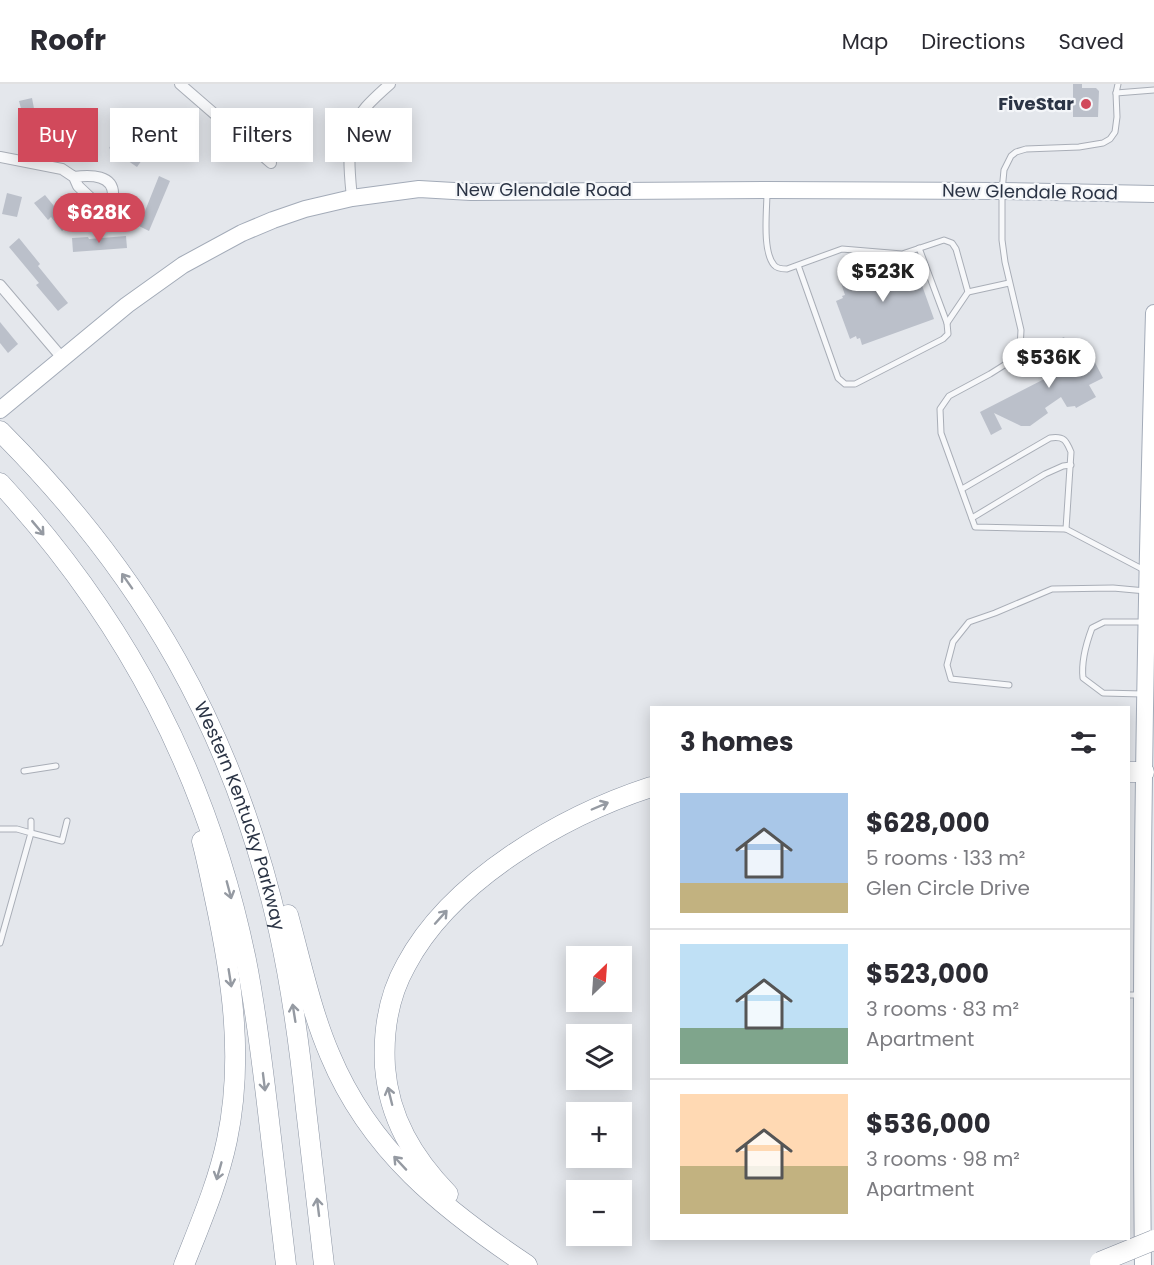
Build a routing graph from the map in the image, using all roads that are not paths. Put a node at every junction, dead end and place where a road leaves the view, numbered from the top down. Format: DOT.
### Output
graph roads {
  1 [pos="180,84"];
  2 [pos="390,84"];
  3 [pos="1118,84"];
  4 [pos="1154,90"];
  5 [pos="1116,93"];
  6 [pos="0,156"];
  7 [pos="271,163"];
  8 [pos="74,177"];
  9 [pos="767,190"];
  10 [pos="1002,191"];
  11 [pos="1154,194"];
  12 [pos="352,198"];
  13 [pos="919,248"];
  14 [pos="798,265"];
  15 [pos="1009,283"];
  16 [pos="0,285"];
  17 [pos="968,292"];
  18 [pos="1154,313"];
  19 [pos="947,323"];
  20 [pos="63,358"];
  21 [pos="3,408"];
  22 [pos="0,431"];
  23 [pos="1071,465"];
  24 [pos="0,483"];
  25 [pos="962,489"];
  26 [pos="972,518"];
  27 [pos="1066,529"];
  28 [pos="1148,572"];
  29 [pos="1148,591"];
  30 [pos="143,603"];
  31 [pos="1147,622"];
  32 [pos="1009,685"];
  33 [pos="1146,695"];
  34 [pos="154,699"];
  35 [pos="56,766"];
  36 [pos="24,771"];
  37 [pos="1136,772"];
  38 [pos="650,787"];
  39 [pos="31,821"];
  40 [pos="67,821"];
  41 [pos="0,829"];
  42 [pos="31,833"];
  43 [pos="0,943"];
  44 [pos="1135,995"];
  45 [pos="1144,1053"];
  46 [pos="1148,1086"];
  47 [pos="1154,1240"];
  48 [pos="1154,1247"];
  49 [pos="1103,1264"];
  50 [pos="184,1265"];
  51 [pos="286,1265"];
  52 [pos="324,1265"];
  53 [pos="526,1265"];
  54 [pos="533,1265"];
  55 [pos="1143,1265"];
  1 -- 7 [label="street"];
  2 -- 12 [label="street"];
  3 -- 5 [label="lane"];
  4 -- 5 [label="lane"];
  5 -- 10 [label="lane"];
  6 -- 8 [label="street"];
  9 -- 10 [label="main road, New Glendale Road"];
  9 -- 12 [label="main road, New Glendale Road"];
  9 -- 14 [label="lane"];
  10 -- 11 [label="main road, New Glendale Road"];
  10 -- 15 [label="lane"];
  12 -- 20 [label="main road, New Glendale Road"];
  13 -- 14 [label="lane"];
  13 -- 17 [label="lane"];
  13 -- 19 [label="lane"];
  14 -- 19 [label="lane"];
  15 -- 17 [label="lane"];
  15 -- 25 [label="lane"];
  16 -- 20 [label="street"];
  17 -- 19 [label="lane"];
  18 -- 28 [label="main road"];
  20 -- 21 [label="main road, New Glendale Road"];
  30 -- 22 [label="highway, Western Kentucky Parkway, one-way"];
  23 -- 25 [label="lane"];
  23 -- 26 [label="lane"];
  23 -- 27 [label="lane"];
  24 -- 34 [label="highway, Western Kentucky Parkway, one-way"];
  25 -- 26 [label="lane"];
  26 -- 27 [label="lane"];
  27 -- 28 [label="lane"];
  28 -- 29 [label="main road"];
  29 -- 31 [label="main road"];
  29 -- 32 [label="lane"];
  52 -- 30 [label="highway, Western Kentucky Parkway, one-way"];
  53 -- 30 [label="highway, one-way"];
  31 -- 33 [label="main road"];
  31 -- 33 [label="lane"];
  33 -- 37 [label="main road"];
  34 -- 50 [label="highway, one-way"];
  34 -- 51 [label="highway, Western Kentucky Parkway, one-way"];
  35 -- 36 [label="lane"];
  37 -- 44 [label="main road"];
  54 -- 38 [label="highway, one-way"];
  39 -- 42 [label="lane"];
  40 -- 42 [label="lane"];
  41 -- 42 [label="lane"];
  42 -- 43 [label="lane"];
  44 -- 45 [label="main road"];
  45 -- 46 [label="main road"];
  46 -- 55 [label="main road"];
  47 -- 49 [label="highway, bridge"];
  48 -- 49 [label="highway"];
}
